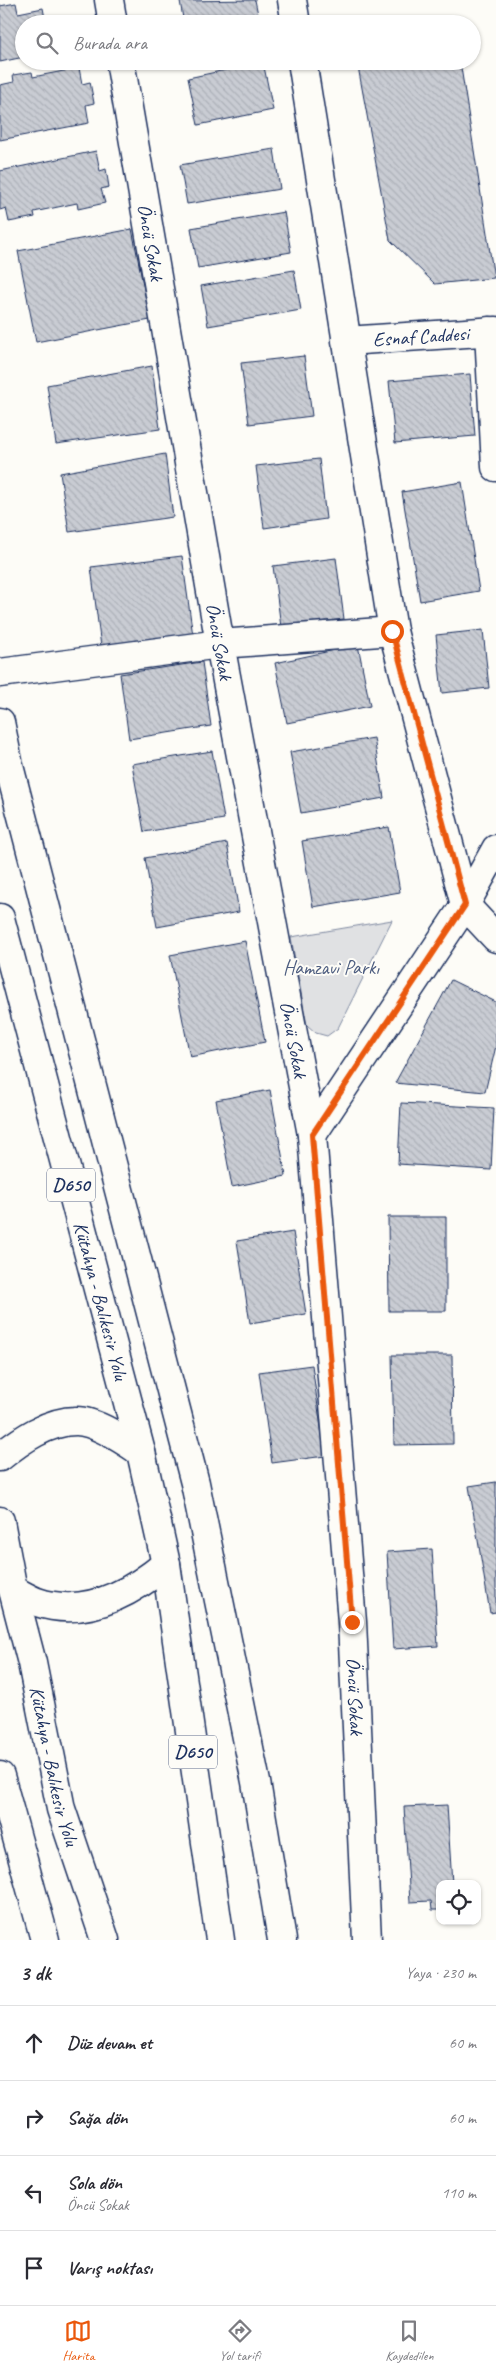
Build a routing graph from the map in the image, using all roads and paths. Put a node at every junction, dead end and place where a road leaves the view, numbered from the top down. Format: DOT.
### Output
graph roads {
  1 [pos="109,0"];
  2 [pos="292,0"];
  3 [pos="112,15"];
  4 [pos="294,15"];
  5 [pos="122,70"];
  6 [pos="303,70"];
  7 [pos="492,331"];
  8 [pos="346,341"];
  9 [pos="496,467"];
  10 [pos="392,631"];
  11 [pos="220,644"];
  12 [pos="0,673"];
  13 [pos="0,722"];
  14 [pos="496,849"];
  15 [pos="465,905"];
  16 [pos="0,918"];
  17 [pos="496,938"];
  18 [pos="312,1135"];
  19 [pos="142,1452"];
  20 [pos="0,1457"];
  21 [pos="0,1520"];
  22 [pos="166,1564"];
  23 [pos="13,1590"];
  24 [pos="0,1776"];
  25 [pos="45,1940"];
  26 [pos="106,1940"];
  27 [pos="220,1940"];
  28 [pos="282,1940"];
  29 [pos="367,1940"];
  1 -- 3 [label="main road"];
  2 -- 4 [label="main road"];
  5 -- 11 [label="main road, Öncü Sokak"];
  6 -- 8 [label="main road"];
  7 -- 8 [label="main road, Esnaf Caddesi"];
  7 -- 9 [label="main road"];
  8 -- 10 [label="main road"];
  10 -- 11 [label="main road"];
  10 -- 15 [label="main road"];
  11 -- 12 [label="main road"];
  11 -- 18 [label="main road, Öncü Sokak"];
  13 -- 28 [label="main road"];
  14 -- 15 [label="main road"];
  15 -- 17 [label="main road"];
  15 -- 18 [label="main road"];
  16 -- 19 [label="main road, Kütahya - Balıkesir Yolu / D650"];
  18 -- 29 [label="main road, Öncü Sokak"];
  19 -- 20 [label="main road"];
  19 -- 22 [label="main road, Kütahya - Balıkesir Yolu"];
  21 -- 23 [label="main road, Kütahya - Balıkesir Yolu"];
  22 -- 23 [label="main road"];
  22 -- 27 [label="main road, Kütahya - Balıkesir Yolu / D650"];
  23 -- 26 [label="main road, Kütahya - Balıkesir Yolu"];
  24 -- 25 [label="main road"];
}
